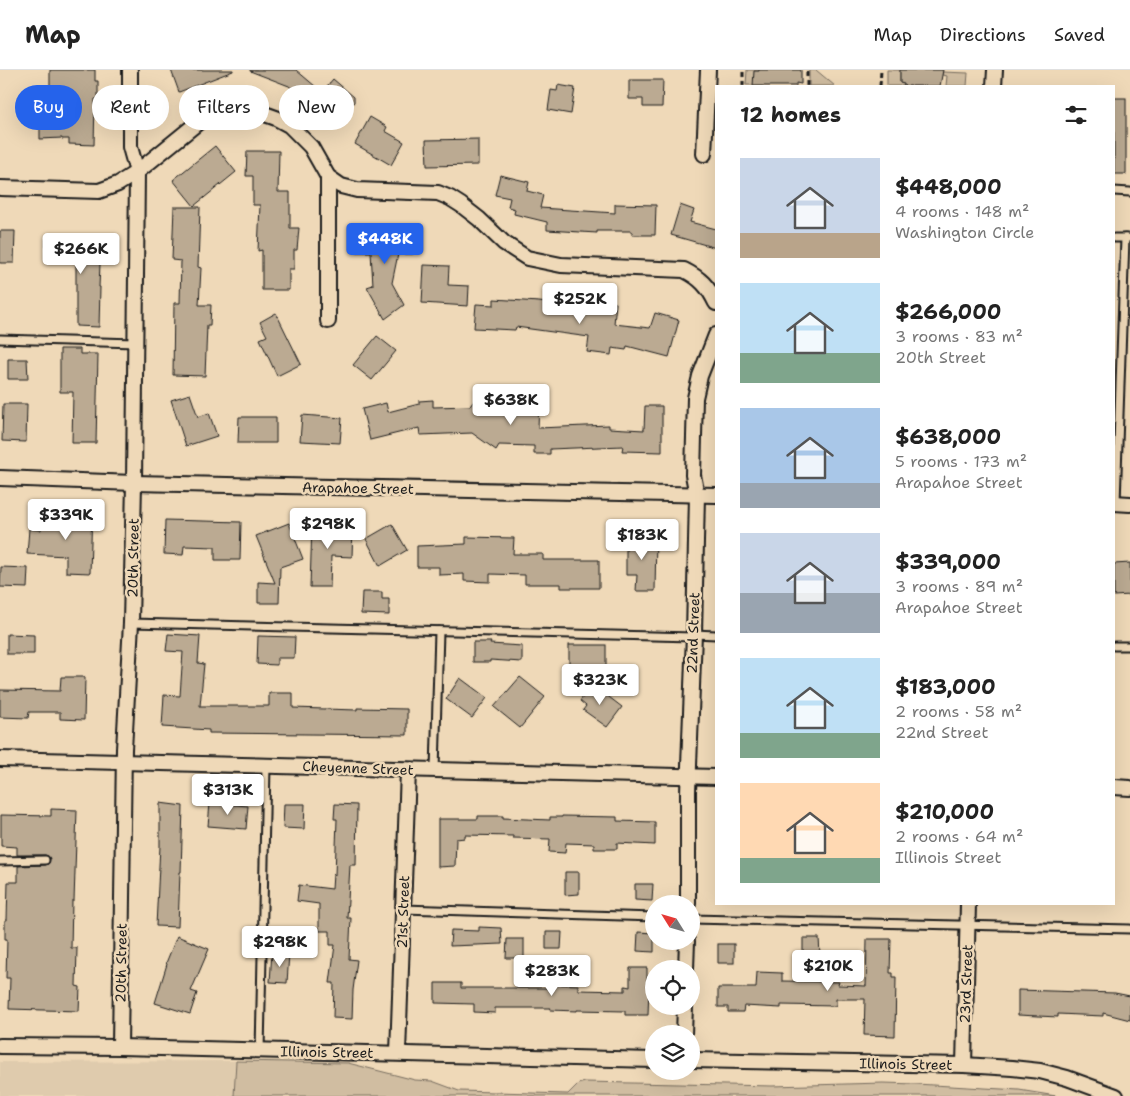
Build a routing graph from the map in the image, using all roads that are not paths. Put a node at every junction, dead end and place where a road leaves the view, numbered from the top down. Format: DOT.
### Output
graph roads {
  1 [pos="130,70"];
  2 [pos="708,70"];
  3 [pos="995,70"];
  4 [pos="994,85"];
  5 [pos="704,154"];
  6 [pos="137,172"];
  7 [pos="328,177"];
  8 [pos="0,188"];
  9 [pos="1115,191"];
  10 [pos="1130,192"];
  11 [pos="1115,238"];
  12 [pos="1128,238"];
  13 [pos="715,301"];
  14 [pos="328,321"];
  15 [pos="715,338"];
  16 [pos="0,339"];
  17 [pos="135,343"];
  18 [pos="0,478"];
  19 [pos="134,483"];
  20 [pos="697,495"];
  21 [pos="715,495"];
  22 [pos="1120,504"];
  23 [pos="131,623"];
  24 [pos="439,631"];
  25 [pos="715,635"];
  26 [pos="694,636"];
  27 [pos="1115,646"];
  28 [pos="1130,646"];
  29 [pos="0,759"];
  30 [pos="124,762"];
  31 [pos="266,766"];
  32 [pos="408,770"];
  33 [pos="435,770"];
  34 [pos="689,776"];
  35 [pos="715,777"];
  36 [pos="1115,787"];
  37 [pos="1130,788"];
  38 [pos="45,860"];
  39 [pos="0,861"];
  40 [pos="688,895"];
  41 [pos="968,905"];
  42 [pos="403,909"];
  43 [pos="645,917"];
  44 [pos="700,919"];
  45 [pos="968,925"];
  46 [pos="1130,929"];
  47 [pos="0,1046"];
  48 [pos="120,1047"];
  49 [pos="260,1050"];
  50 [pos="398,1053"];
  51 [pos="645,1060"];
  52 [pos="700,1060"];
  53 [pos="964,1065"];
  54 [pos="1116,1096"];
  1 -- 6 [label="street, 20th Street"];
  2 -- 5 [label="street"];
  3 -- 4 [label="street"];
  6 -- 7 [label="street"];
  6 -- 8 [label="street"];
  6 -- 17 [label="street, 20th Street"];
  7 -- 13 [label="street"];
  7 -- 14 [label="street"];
  9 -- 10 [label="lane"];
  11 -- 12 [label="lane"];
  12 -- 22 [label="lane"];
  15 -- 20 [label="street, 22nd Street"];
  16 -- 17 [label="lane"];
  17 -- 19 [label="street, 20th Street"];
  18 -- 19 [label="street, Arapahoe Street"];
  19 -- 20 [label="street, Arapahoe Street"];
  19 -- 23 [label="street, 20th Street"];
  20 -- 21 [label="street, Arapahoe Street"];
  20 -- 26 [label="street, 22nd Street"];
  23 -- 24 [label="lane"];
  23 -- 30 [label="street, 20th Street"];
  24 -- 26 [label="lane"];
  24 -- 33 [label="lane"];
  25 -- 26 [label="lane"];
  26 -- 34 [label="street, 22nd Street"];
  27 -- 28 [label="lane"];
  29 -- 30 [label="street, Cheyenne Street"];
  30 -- 31 [label="street, Cheyenne Street"];
  30 -- 48 [label="street, 20th Street"];
  31 -- 32 [label="street, Cheyenne Street"];
  31 -- 49 [label="lane"];
  32 -- 33 [label="street, Cheyenne Street"];
  32 -- 42 [label="street, 21st Street"];
  33 -- 34 [label="street, Cheyenne Street"];
  34 -- 35 [label="street, Cheyenne Street"];
  34 -- 40 [label="street, 22nd Street"];
  36 -- 37 [label="street"];
  38 -- 39 [label="lane"];
  41 -- 45 [label="street, 23rd Street"];
  42 -- 43 [label="lane"];
  42 -- 50 [label="street, 21st Street"];
  44 -- 45 [label="lane"];
  45 -- 46 [label="lane"];
  45 -- 53 [label="street, 23rd Street"];
  47 -- 48 [label="street, Illinois Street"];
  48 -- 49 [label="street, Illinois Street"];
  49 -- 50 [label="street, Illinois Street"];
  50 -- 51 [label="street, Illinois Street"];
  52 -- 53 [label="street, Illinois Street"];
  53 -- 54 [label="street, Illinois Street"];
}
